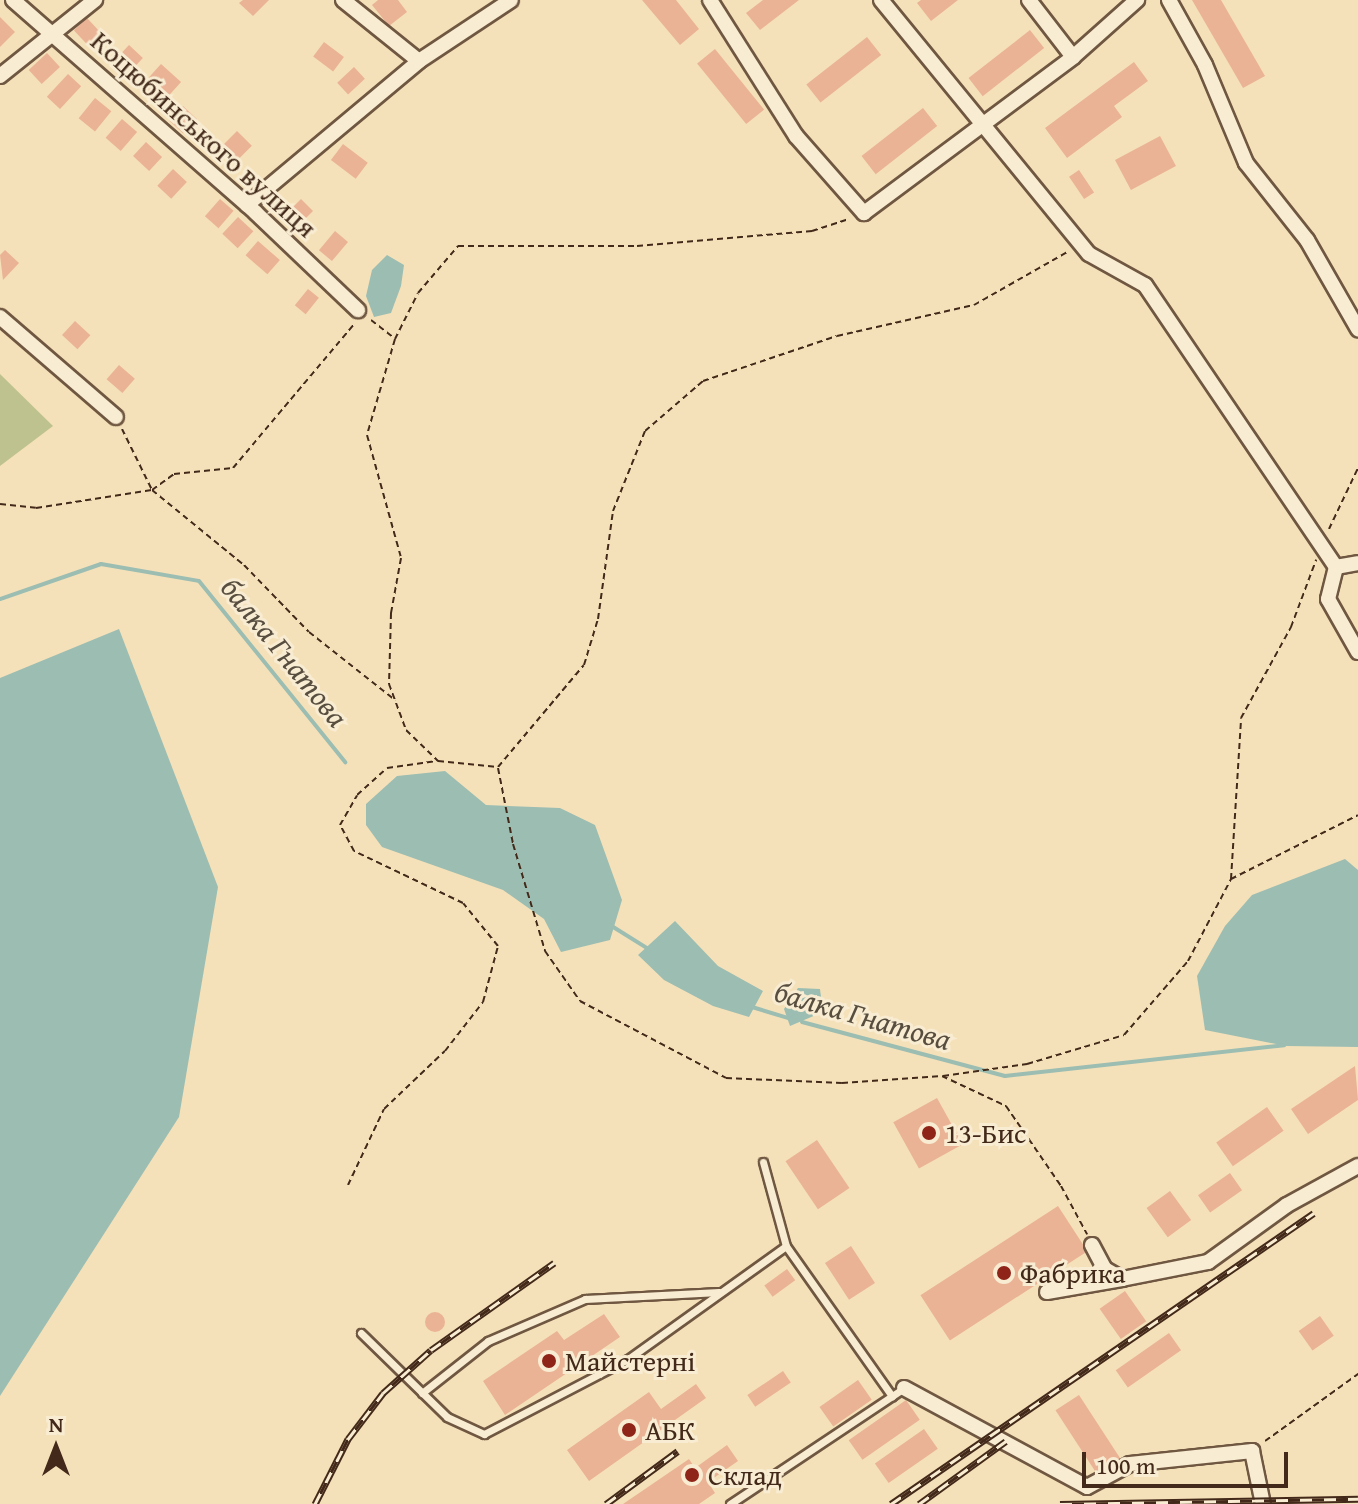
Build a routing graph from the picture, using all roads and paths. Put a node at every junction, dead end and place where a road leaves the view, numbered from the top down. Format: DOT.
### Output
graph roads {
  1 [pos="13,0"];
  2 [pos="95,0"];
  3 [pos="343,0"];
  4 [pos="511,0"];
  5 [pos="710,0"];
  6 [pos="881,0"];
  7 [pos="1029,0"];
  8 [pos="1137,0"];
  9 [pos="1169,0"];
  10 [pos="52,35"];
  11 [pos="1073,57"];
  12 [pos="419,61"];
  13 [pos="0,76"];
  14 [pos="978,124"];
  15 [pos="247,205"];
  16 [pos="864,213"];
  17 [pos="1081,244"];
  18 [pos="358,310"];
  19 [pos="0,317"];
  20 [pos="1358,329"];
  21 [pos="395,339"];
  22 [pos="116,417"];
  23 [pos="1358,468"];
  24 [pos="152,490"];
  25 [pos="0,504"];
  26 [pos="1321,546"];
  27 [pos="1358,563"];
  28 [pos="1336,567"];
  29 [pos="1358,652"];
  30 [pos="395,700"];
  31 [pos="438,761"];
  32 [pos="498,767"];
  33 [pos="1358,815"];
  34 [pos="1231,879"];
  35 [pos="942,1076"];
  36 [pos="763,1162"];
  37 [pos="1358,1166"];
  38 [pos="348,1185"];
  39 [pos="1092,1245"];
  40 [pos="786,1246"];
  41 [pos="1122,1279"];
  42 [pos="722,1292"];
  43 [pos="1047,1292"];
  44 [pos="361,1333"];
  45 [pos="1358,1374"];
  46 [pos="898,1392"];
  47 [pos="422,1393"];
  48 [pos="1252,1451"];
  49 [pos="730,1504"];
  50 [pos="1263,1504"];
  1 -- 10 [label="street, Коцюбинського вулиця"];
  2 -- 10 [label="street"];
  3 -- 12 [label="street"];
  4 -- 12 [label="street"];
  5 -- 16 [label="street"];
  6 -- 14 [label="street"];
  7 -- 11 [label="street"];
  8 -- 11 [label="street"];
  9 -- 20 [label="street"];
  10 -- 13 [label="street"];
  10 -- 15 [label="street, Коцюбинського вулиця"];
  11 -- 14 [label="street"];
  12 -- 15 [label="street"];
  14 -- 16 [label="street"];
  14 -- 17 [label="street"];
  15 -- 18 [label="street, Коцюбинського вулиця"];
  16 -- 21 [label="path"];
  17 -- 26 [label="street"];
  17 -- 32 [label="path"];
  18 -- 21 [label="path"];
  18 -- 24 [label="path"];
  19 -- 22 [label="street"];
  21 -- 30 [label="path"];
  22 -- 24 [label="path"];
  23 -- 26 [label="path"];
  24 -- 25 [label="path"];
  24 -- 30 [label="path"];
  26 -- 28 [label="street"];
  26 -- 34 [label="path"];
  27 -- 28 [label="street"];
  28 -- 29 [label="street"];
  30 -- 31 [label="path"];
  31 -- 32 [label="path"];
  31 -- 38 [label="path"];
  32 -- 35 [label="path"];
  33 -- 34 [label="path"];
  34 -- 35 [label="path"];
  35 -- 39 [label="path"];
  36 -- 40 [label="lane"];
  37 -- 41 [label="street"];
  39 -- 41 [label="street"];
  40 -- 42 [label="lane"];
  40 -- 46 [label="lane"];
  41 -- 43 [label="street"];
  42 -- 47 [label="lane"];
  42 -- 47 [label="lane"];
  44 -- 47 [label="lane"];
  45 -- 48 [label="path"];
  46 -- 48 [label="street"];
  46 -- 49 [label="lane"];
  48 -- 50 [label="street"];
}
